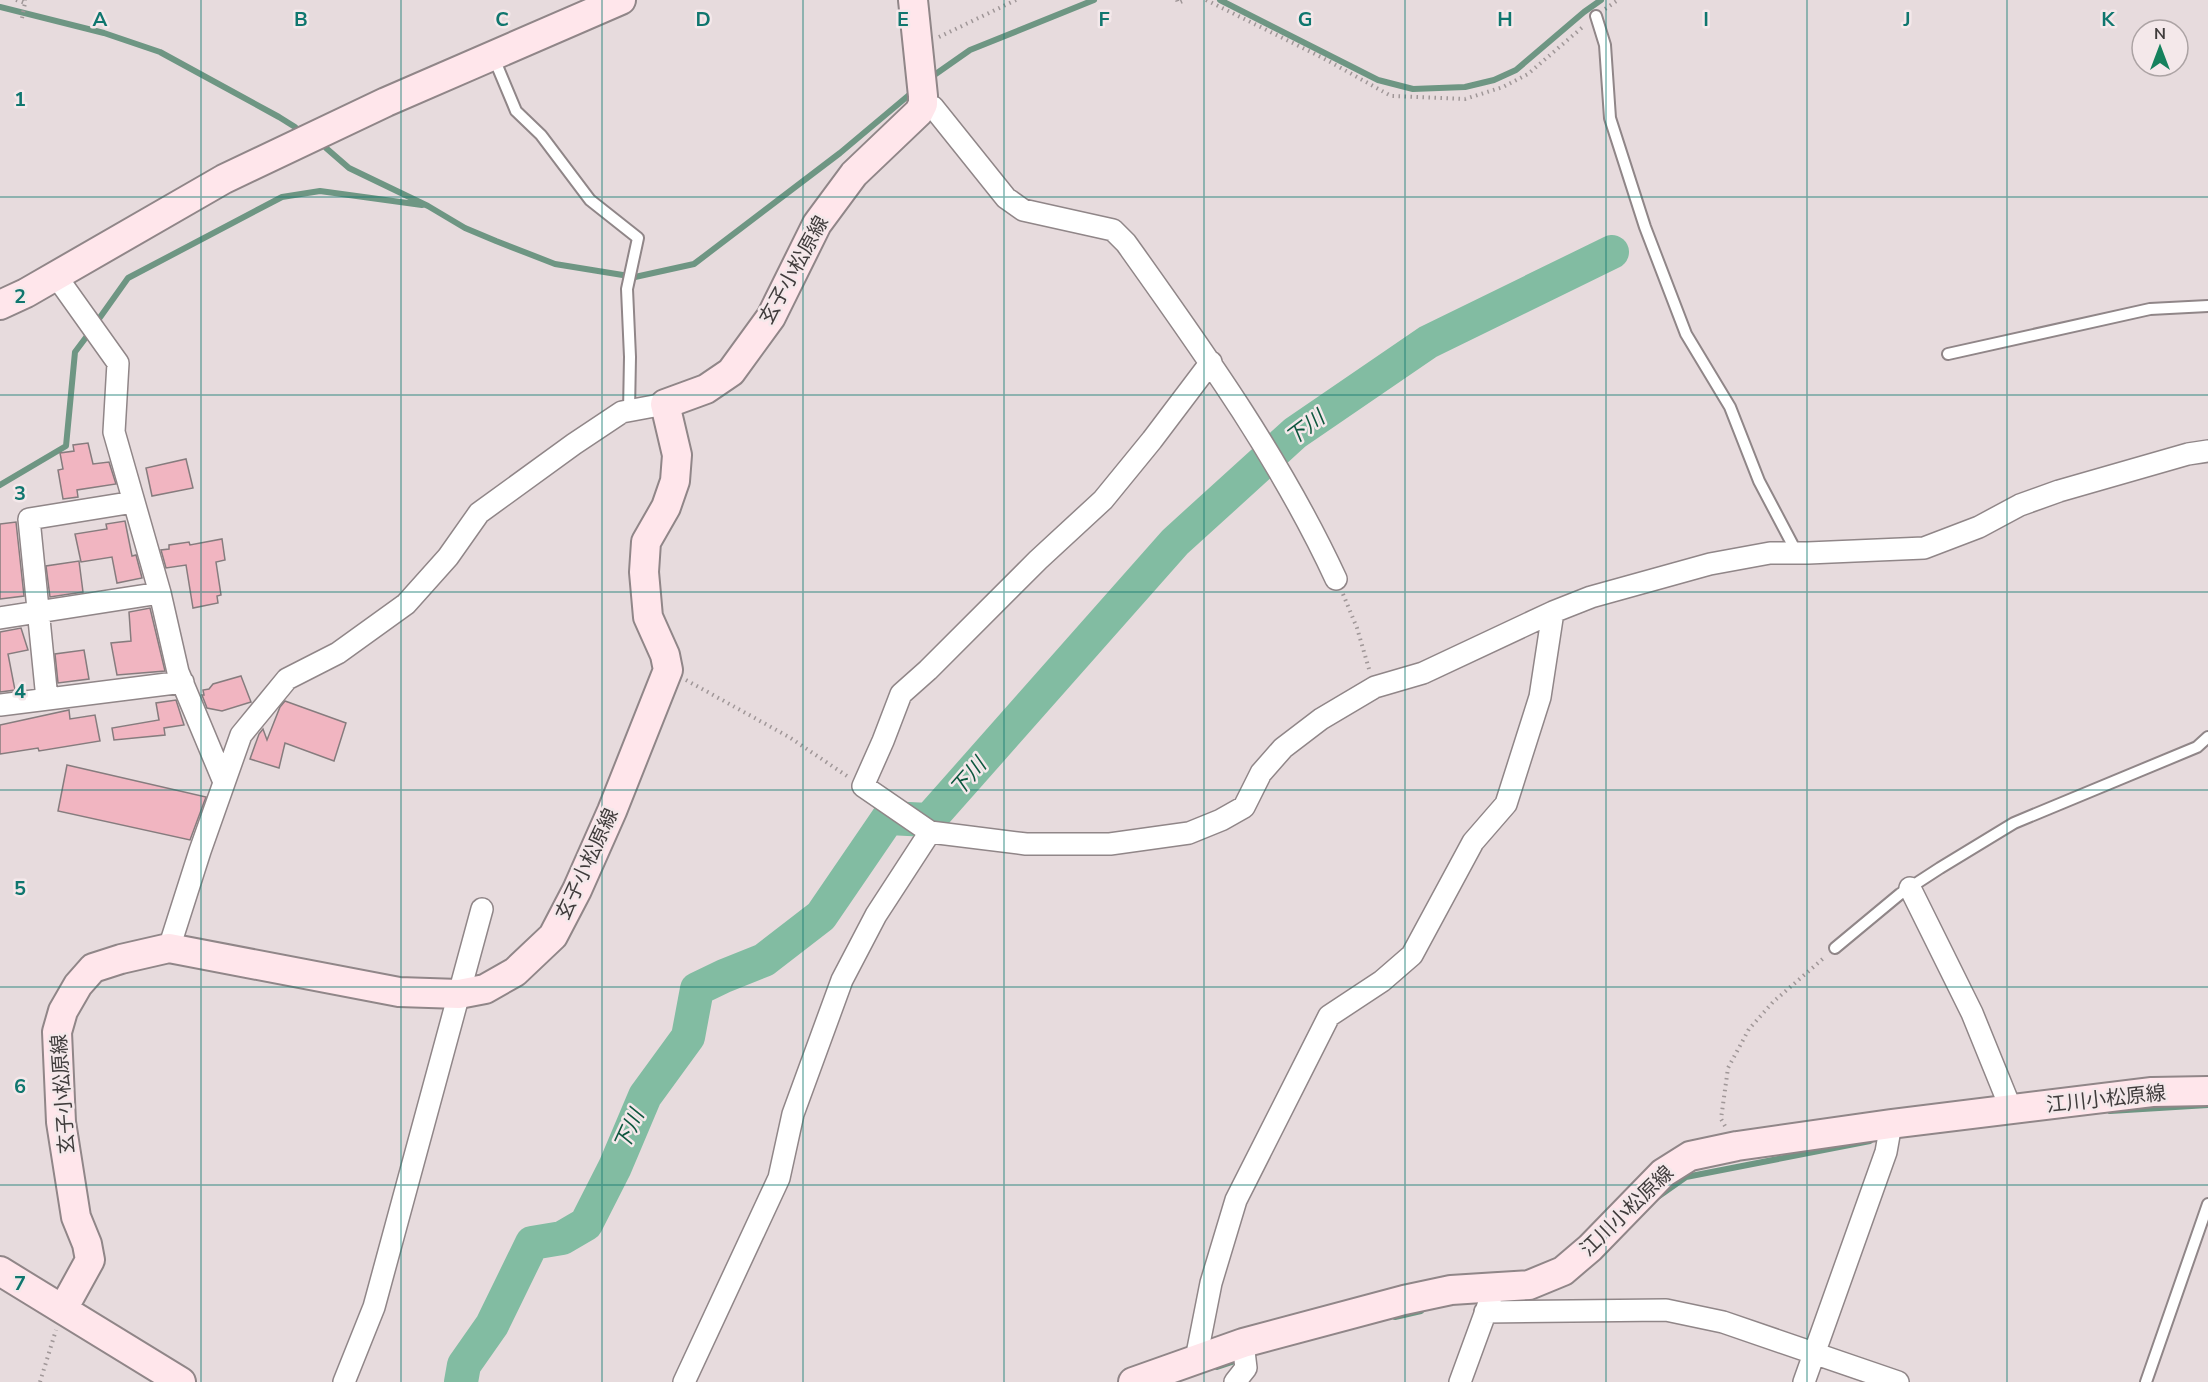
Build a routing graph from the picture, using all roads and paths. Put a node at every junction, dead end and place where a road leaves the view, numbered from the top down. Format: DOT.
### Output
graph roads {
  1 [pos="16,0"];
  2 [pos="621,0"];
  3 [pos="913,0"];
  4 [pos="1016,0"];
  5 [pos="1177,0"];
  6 [pos="1185,0"];
  7 [pos="1206,0"];
  8 [pos="1618,0"];
  9 [pos="25,2"];
  10 [pos="1596,16"];
  11 [pos="22,18"];
  12 [pos="917,48"];
  13 [pos="493,55"];
  14 [pos="922,104"];
  15 [pos="56,276"];
  16 [pos="0,304"];
  17 [pos="2208,306"];
  18 [pos="1948,354"];
  19 [pos="1212,362"];
  20 [pos="664,404"];
  21 [pos="629,411"];
  22 [pos="2208,451"];
  23 [pos="134,502"];
  24 [pos="1797,553"];
  25 [pos="1336,579"];
  26 [pos="160,593"];
  27 [pos="38,612"];
  28 [pos="1553,612"];
  29 [pos="0,618"];
  30 [pos="668,670"];
  31 [pos="183,682"];
  32 [pos="1375,687"];
  33 [pos="48,699"];
  34 [pos="0,705"];
  35 [pos="2208,736"];
  36 [pos="224,782"];
  37 [pos="863,786"];
  38 [pos="930,832"];
  39 [pos="1910,888"];
  40 [pos="482,909"];
  41 [pos="169,948"];
  42 [pos="1834,948"];
  43 [pos="459,994"];
  44 [pos="2208,1091"];
  45 [pos="2011,1109"];
  46 [pos="1891,1124"];
  47 [pos="1737,1146"];
  48 [pos="2208,1204"];
  49 [pos="0,1271"];
  50 [pos="1490,1300"];
  51 [pos="63,1309"];
  52 [pos="1243,1343"];
  53 [pos="1815,1352"];
  54 [pos="1196,1359"];
  55 [pos="40,1382"];
  56 [pos="181,1382"];
  57 [pos="345,1382"];
  58 [pos="684,1382"];
  59 [pos="1133,1382"];
  60 [pos="1235,1382"];
  61 [pos="1460,1382"];
  62 [pos="1804,1382"];
  63 [pos="1898,1382"];
  64 [pos="2146,1382"];
  1 -- 9 [label="path"];
  2 -- 13 [label="main road"];
  3 -- 12 [label="main road"];
  4 -- 12 [label="path"];
  5 -- 6 [label="path"];
  7 -- 10 [label="path"];
  8 -- 10 [label="path"];
  9 -- 11 [label="path"];
  10 -- 24 [label="lane"];
  12 -- 14 [label="main road"];
  13 -- 15 [label="main road"];
  13 -- 21 [label="lane"];
  14 -- 19 [label="street"];
  14 -- 20 [label="main road, 玄子小松原線"];
  15 -- 16 [label="main road"];
  15 -- 23 [label="street"];
  17 -- 18 [label="lane"];
  19 -- 25 [label="street"];
  19 -- 37 [label="street"];
  20 -- 21 [label="street"];
  20 -- 30 [label="main road"];
  21 -- 36 [label="street"];
  22 -- 24 [label="street"];
  23 -- 26 [label="street"];
  23 -- 27 [label="street"];
  24 -- 28 [label="street"];
  25 -- 32 [label="path"];
  26 -- 27 [label="street"];
  26 -- 31 [label="street"];
  27 -- 29 [label="street"];
  27 -- 33 [label="street"];
  28 -- 32 [label="street"];
  28 -- 54 [label="street"];
  30 -- 37 [label="path"];
  30 -- 43 [label="main road, 玄子小松原線"];
  31 -- 33 [label="street"];
  31 -- 36 [label="street"];
  32 -- 38 [label="street"];
  33 -- 34 [label="street"];
  35 -- 39 [label="lane"];
  36 -- 41 [label="street"];
  37 -- 38 [label="street"];
  38 -- 58 [label="street"];
  39 -- 42 [label="lane"];
  39 -- 45 [label="street"];
  40 -- 43 [label="street"];
  41 -- 43 [label="main road, 玄子小松原線"];
  41 -- 51 [label="main road, 玄子小松原線"];
  42 -- 47 [label="path"];
  43 -- 57 [label="street"];
  44 -- 45 [label="main road, 江川小松原線"];
  45 -- 46 [label="main road, 江川小松原線"];
  46 -- 47 [label="main road, 江川小松原線"];
  46 -- 53 [label="street"];
  47 -- 50 [label="main road, 江川小松原線"];
  48 -- 64 [label="lane"];
  49 -- 51 [label="main road"];
  50 -- 52 [label="main road, 江川小松原線"];
  50 -- 53 [label="street"];
  50 -- 61 [label="street"];
  51 -- 55 [label="path"];
  51 -- 56 [label="main road"];
  52 -- 54 [label="main road, 江川小松原線"];
  52 -- 60 [label="street"];
  53 -- 62 [label="street"];
  53 -- 63 [label="street"];
  54 -- 59 [label="main road, 江川小松原線"];
}
